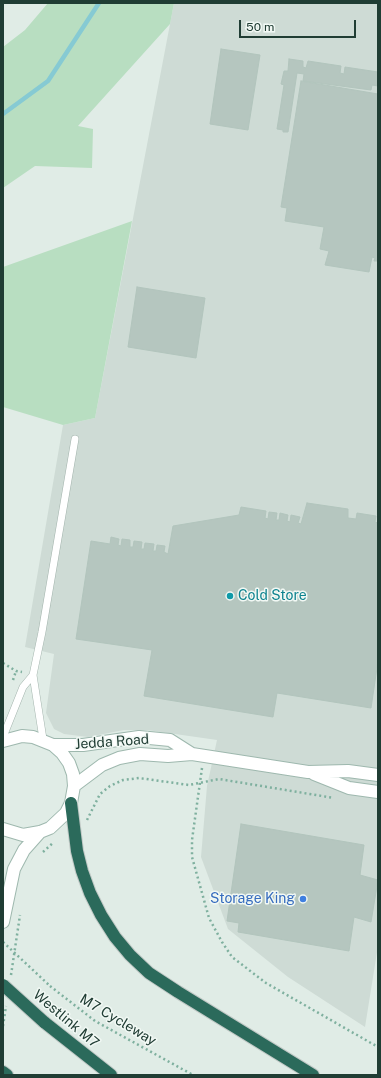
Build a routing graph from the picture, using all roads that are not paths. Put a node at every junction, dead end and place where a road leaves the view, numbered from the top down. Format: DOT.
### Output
graph roads {
  1 [pos="75,439"];
  2 [pos="33,675"];
  3 [pos="3,737"];
  4 [pos="3,741"];
  5 [pos="48,742"];
  6 [pos="192,754"];
  7 [pos="308,772"];
  8 [pos="378,775"];
  9 [pos="74,786"];
  10 [pos="378,792"];
  11 [pos="71,803"];
  12 [pos="3,830"];
  13 [pos="40,832"];
  14 [pos="3,922"];
  15 [pos="3,985"];
  16 [pos="3,1072"];
  17 [pos="7,1075"];
  18 [pos="111,1075"];
  19 [pos="313,1075"];
  1 -- 2 [label="lane"];
  2 -- 3 [label="lane"];
  2 -- 5 [label="lane"];
  4 -- 5 [label="main road, Jedda Road"];
  5 -- 6 [label="main road, Jedda Road"];
  5 -- 9 [label="main road"];
  6 -- 7 [label="main road, Jedda Road"];
  6 -- 9 [label="main road, Jedda Road"];
  7 -- 8 [label="main road, Jedda Road"];
  7 -- 10 [label="main road, Jedda Road"];
  9 -- 11 [label="main road"];
  11 -- 13 [label="main road"];
  11 -- 19 [label="highway"];
  12 -- 13 [label="main road"];
  13 -- 14 [label="main road"];
  15 -- 18 [label="highway, Westlink M7, bridge"];
  16 -- 17 [label="highway"];
}
